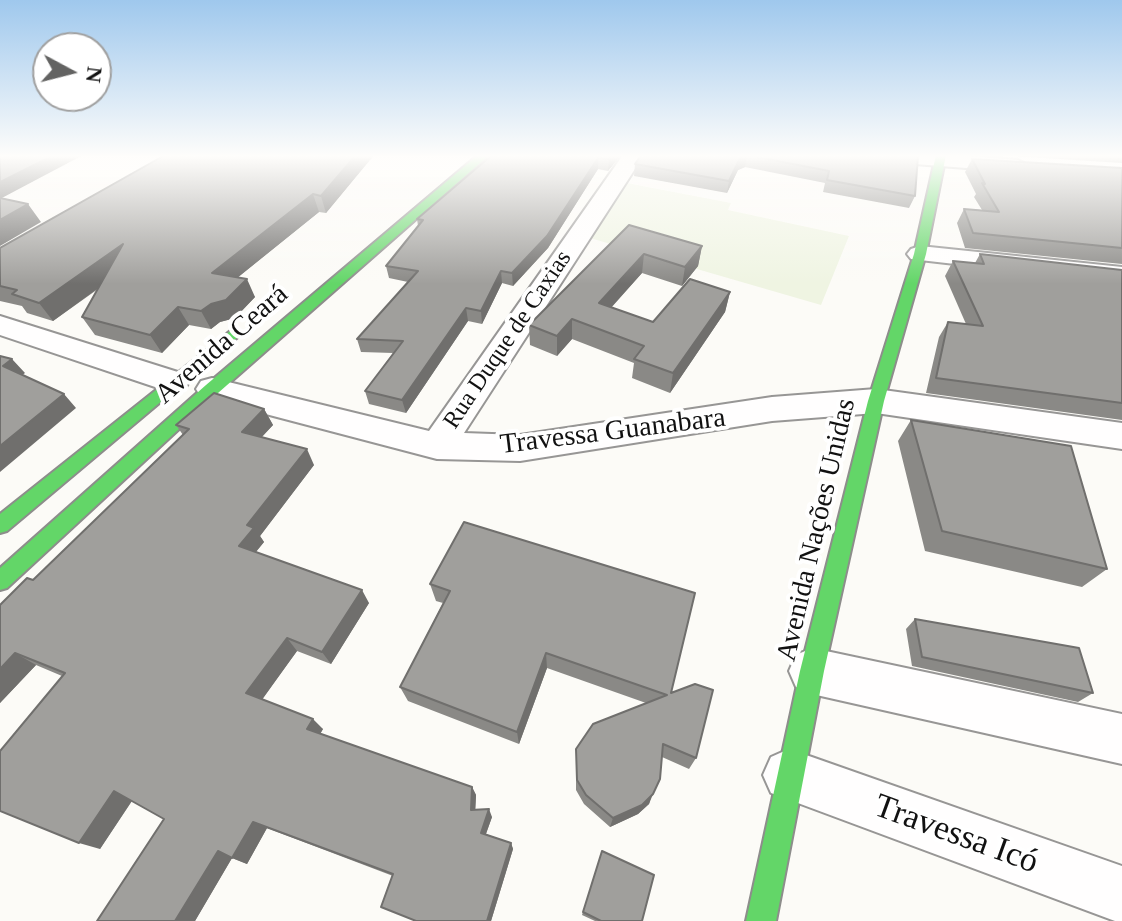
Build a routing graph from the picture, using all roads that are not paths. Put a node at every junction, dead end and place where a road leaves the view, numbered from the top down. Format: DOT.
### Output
graph roads {
  1 [pos="434,198"];
  2 [pos="604,198"];
  3 [pos="932,198"];
  4 [pos="920,254"];
  5 [pos="1122,275"];
  6 [pos="247,322"];
  7 [pos="0,325"];
  8 [pos="173,382"];
  9 [pos="212,389"];
  10 [pos="876,401"];
  11 [pos="1122,436"];
  12 [pos="437,446"];
  13 [pos="0,525"];
  14 [pos="0,581"];
  15 [pos="812,671"];
  16 [pos="1122,739"];
  17 [pos="789,775"];
  18 [pos="1122,895"];
  19 [pos="761,921"];
  1 -- 9 [label="main road, Avenida Ceará"];
  2 -- 12 [label="street, Rua Duque de Caxias"];
  3 -- 4 [label="main road, Avenida Nações Unidas"];
  4 -- 5 [label="street"];
  4 -- 10 [label="main road, Avenida Nações Unidas"];
  6 -- 8 [label="main road, Avenida Ceará"];
  7 -- 8 [label="street"];
  8 -- 13 [label="main road, Avenida Ceará"];
  9 -- 12 [label="street, Travessa Guanabara"];
  9 -- 14 [label="main road, Avenida Ceará"];
  10 -- 11 [label="street, Travessa Guanabara"];
  10 -- 12 [label="street, Travessa Guanabara"];
  10 -- 15 [label="main road, Avenida Nações Unidas"];
  15 -- 16 [label="street"];
  15 -- 17 [label="main road, Avenida Nações Unidas"];
  17 -- 18 [label="street, Travessa Icó"];
  17 -- 19 [label="main road, Avenida Nações Unidas"];
}
